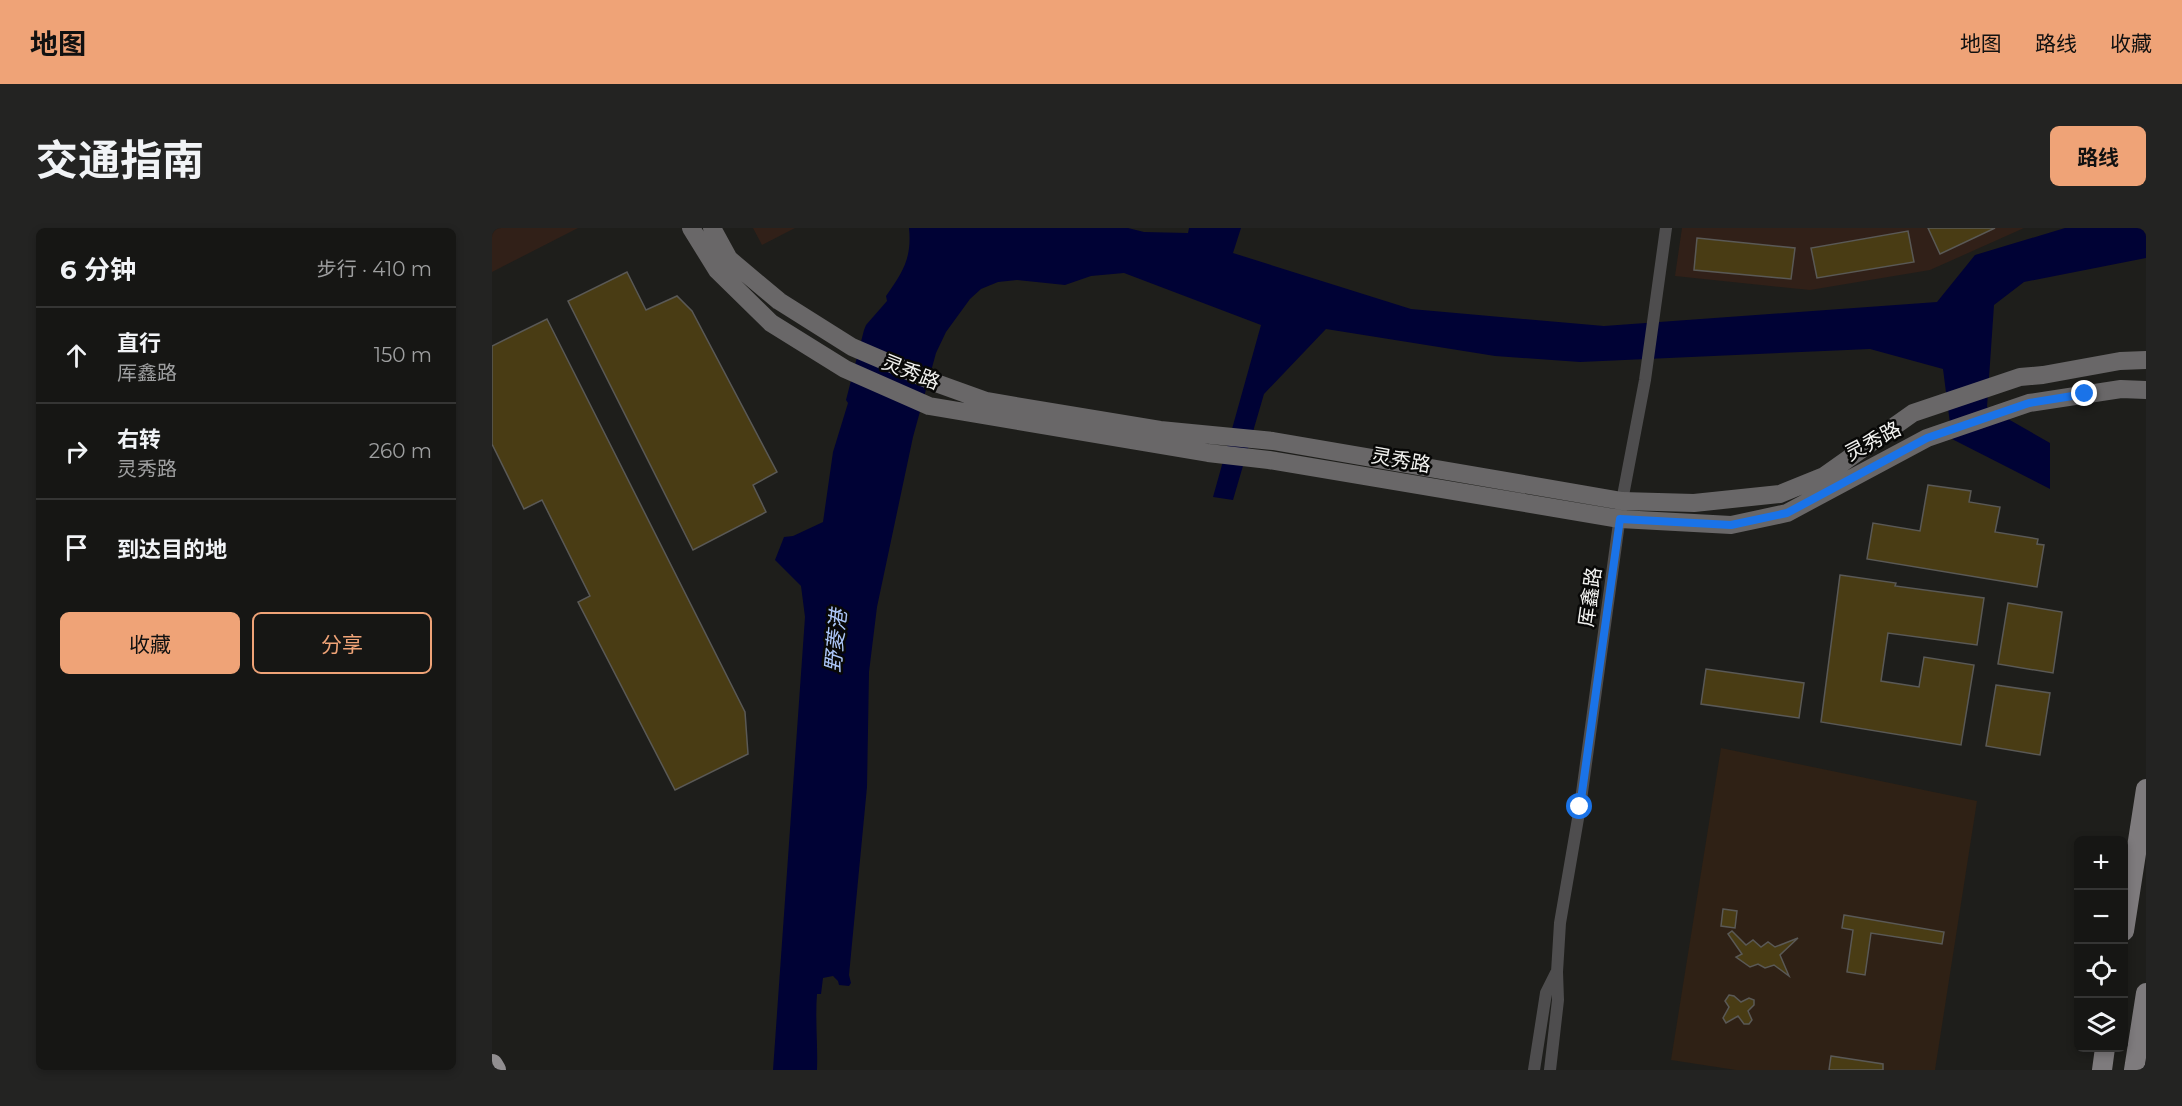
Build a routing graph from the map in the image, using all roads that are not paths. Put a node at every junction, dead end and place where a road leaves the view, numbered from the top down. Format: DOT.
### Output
graph roads {
  1 [pos="691,228"];
  2 [pos="712,228"];
  3 [pos="1666,228"];
  4 [pos="2146,360"];
  5 [pos="2146,390"];
  6 [pos="1621,510"];
  7 [pos="2146,789"];
  8 [pos="2128,905"];
  9 [pos="1557,972"];
  10 [pos="2146,993"];
  11 [pos="2104,1052"];
  12 [pos="492,1065"];
  13 [pos="495,1070"];
  14 [pos="1534,1070"];
  15 [pos="1551,1070"];
  16 [pos="2102,1070"];
  17 [pos="2134,1070"];
  1 -- 6 [label="street, 灵秀路"];
  2 -- 6 [label="street, 灵秀路"];
  3 -- 6 [label="street, 厍鑫路"];
  4 -- 6 [label="street, 灵秀路"];
  5 -- 6 [label="street, 灵秀路"];
  6 -- 9 [label="street, 厍鑫路"];
  7 -- 8 [label="main road"];
  9 -- 14 [label="street, 厍鑫路"];
  9 -- 15 [label="street, 厍鑫路"];
  10 -- 17 [label="main road"];
  11 -- 16 [label="main road"];
  12 -- 13 [label="highway"];
}
